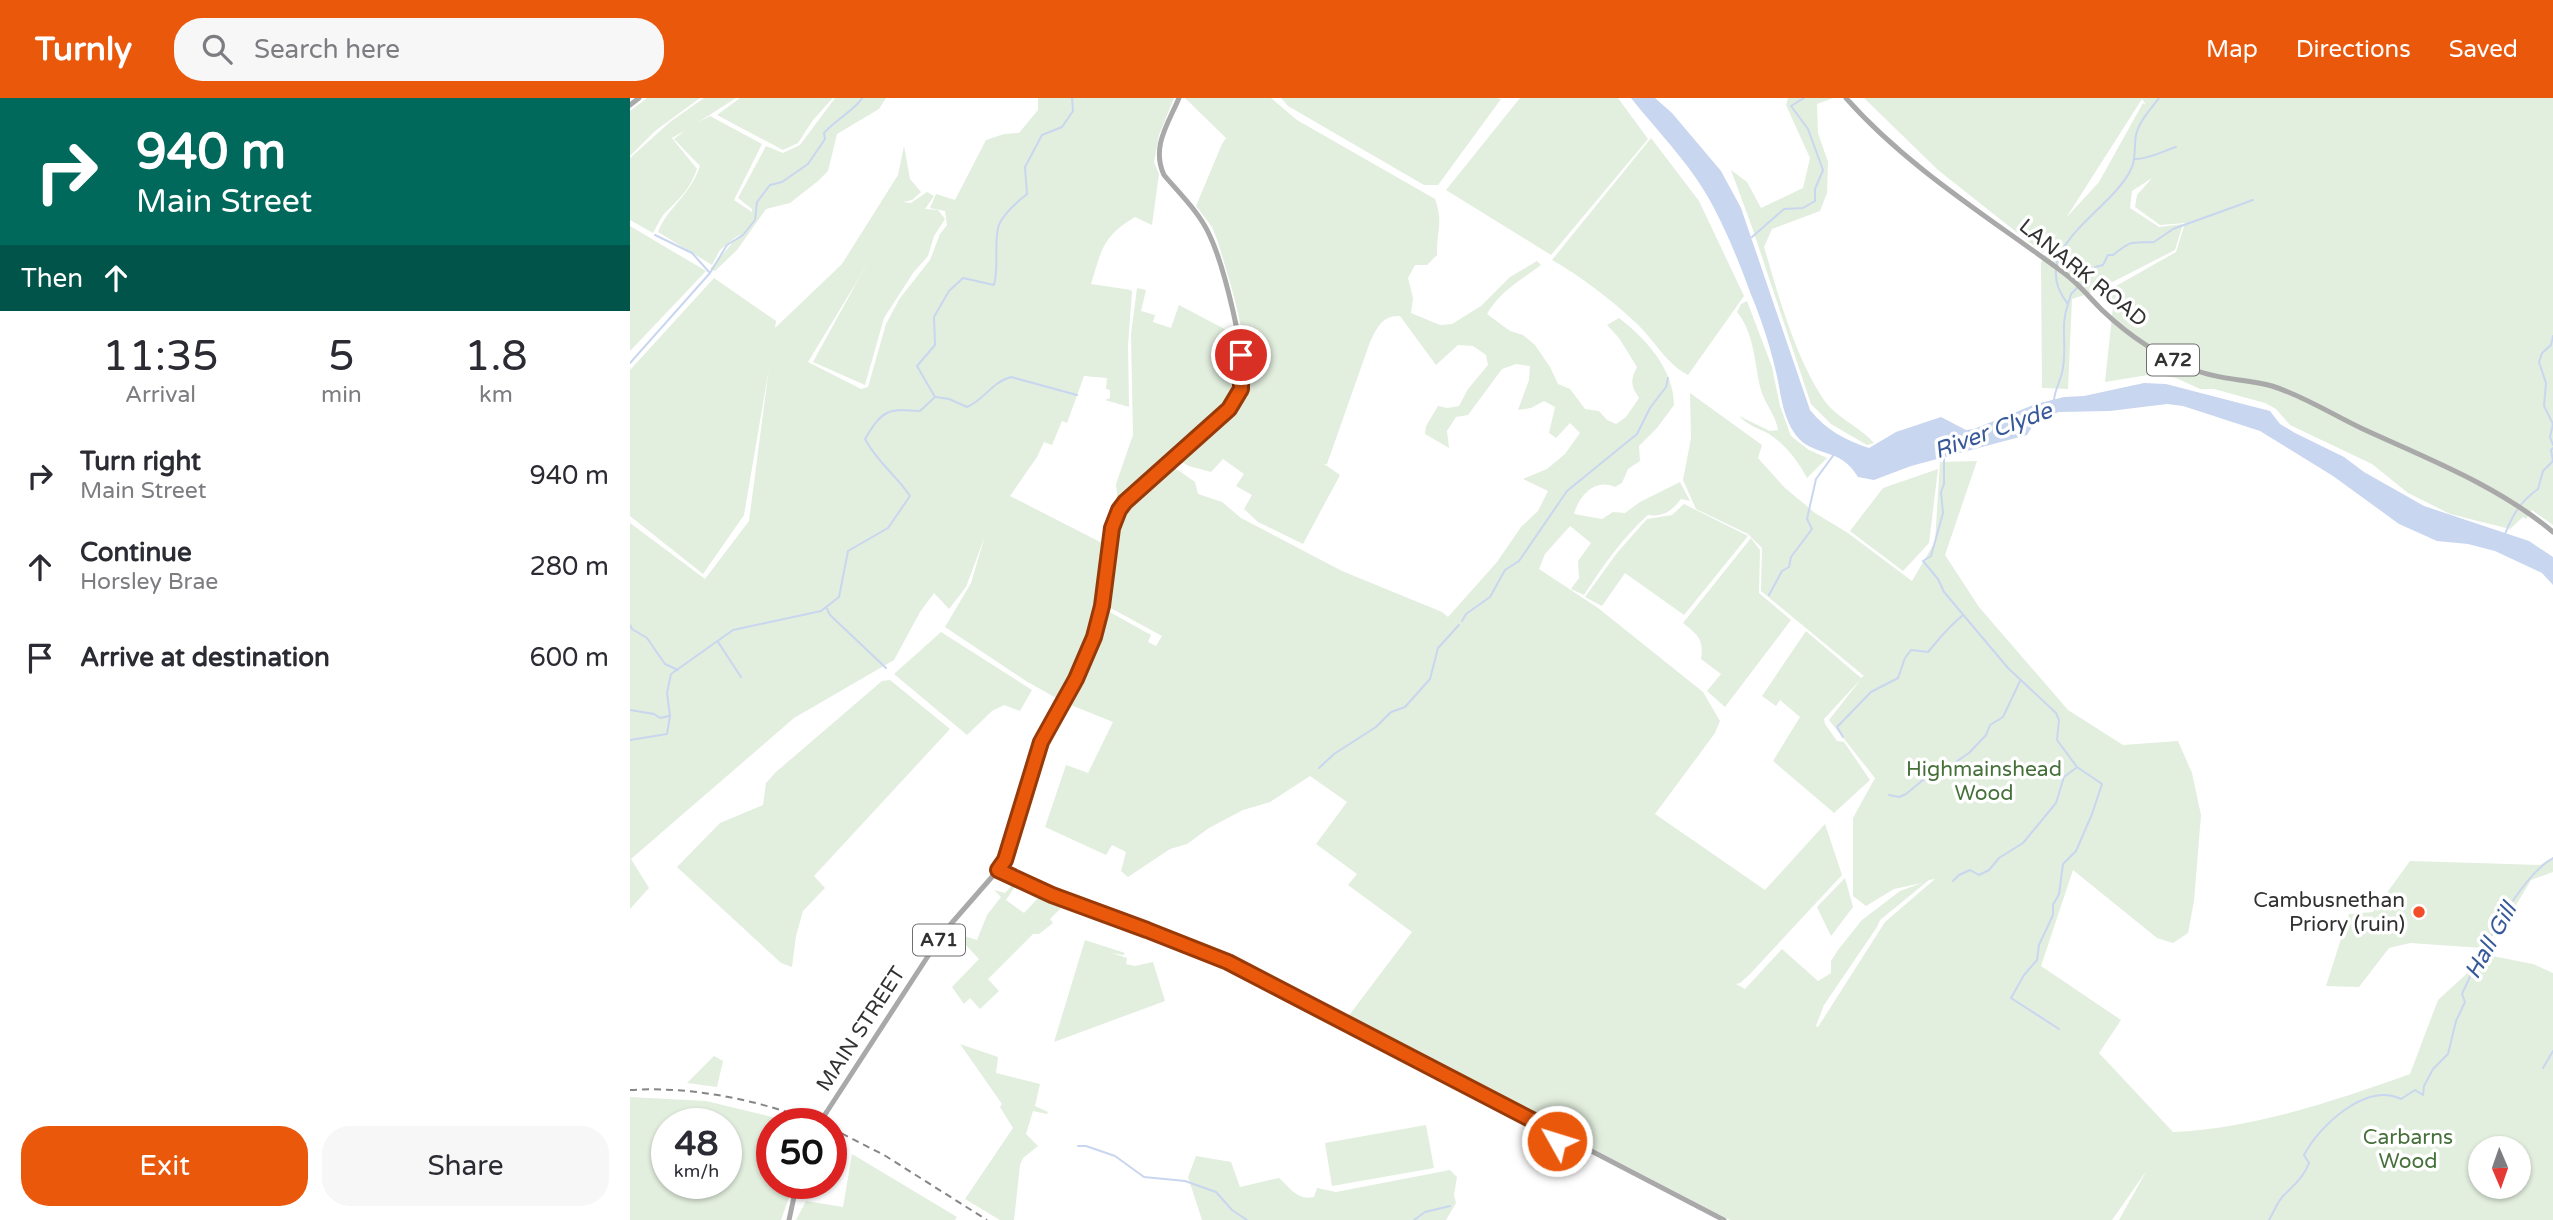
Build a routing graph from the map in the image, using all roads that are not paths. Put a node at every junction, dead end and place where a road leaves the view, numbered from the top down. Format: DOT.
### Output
graph roads {
  1 [pos="639,98"];
  2 [pos="1179,98"];
  3 [pos="1847,98"];
  4 [pos="630,105"];
  5 [pos="2553,532"];
  6 [pos="998,870"];
  7 [pos="829,1108"];
  8 [pos="1547,1134"];
  9 [pos="1558,1139"];
  10 [pos="794,1199"];
  11 [pos="789,1220"];
  12 [pos="1724,1220"];
  1 -- 4 [label="main road"];
  2 -- 6 [label="main road, MAIN STREET / A71"];
  3 -- 5 [label="main road, LANARK ROAD / A72"];
  6 -- 7 [label="main road, MAIN STREET / A71, bridge"];
  6 -- 8 [label="main road"];
  8 -- 9 [label="main road"];
  8 -- 9 [label="main road"];
  9 -- 12 [label="main road"];
  10 -- 11 [label="main road"];
}
